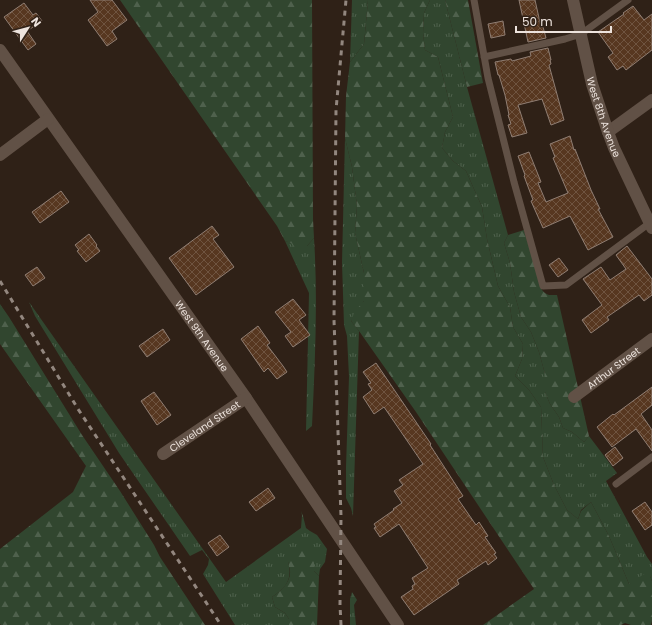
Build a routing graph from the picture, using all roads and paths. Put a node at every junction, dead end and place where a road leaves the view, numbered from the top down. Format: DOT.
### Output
graph roads {
  1 [pos="474,0"];
  2 [pos="573,0"];
  3 [pos="628,0"];
  4 [pos="580,34"];
  5 [pos="0,50"];
  6 [pos="484,57"];
  7 [pos="652,100"];
  8 [pos="48,119"];
  9 [pos="608,132"];
  10 [pos="0,155"];
  11 [pos="651,224"];
  12 [pos="652,338"];
  13 [pos="574,397"];
  14 [pos="246,398"];
  15 [pos="163,454"];
  16 [pos="652,457"];
  17 [pos="616,484"];
  18 [pos="398,625"];
  1 -- 6 [label="lane"];
  2 -- 4 [label="street, West 8th Avenue"];
  3 -- 4 [label="lane"];
  4 -- 6 [label="lane"];
  4 -- 9 [label="street, West 8th Avenue"];
  5 -- 8 [label="street, West 9th Avenue"];
  6 -- 11 [label="lane"];
  7 -- 9 [label="street"];
  8 -- 10 [label="street"];
  8 -- 14 [label="street, West 9th Avenue"];
  9 -- 11 [label="street, West 8th Avenue"];
  12 -- 13 [label="street, Arthur Street"];
  14 -- 15 [label="street, Cleveland Street"];
  14 -- 18 [label="street, West 9th Avenue"];
  16 -- 17 [label="lane"];
}
